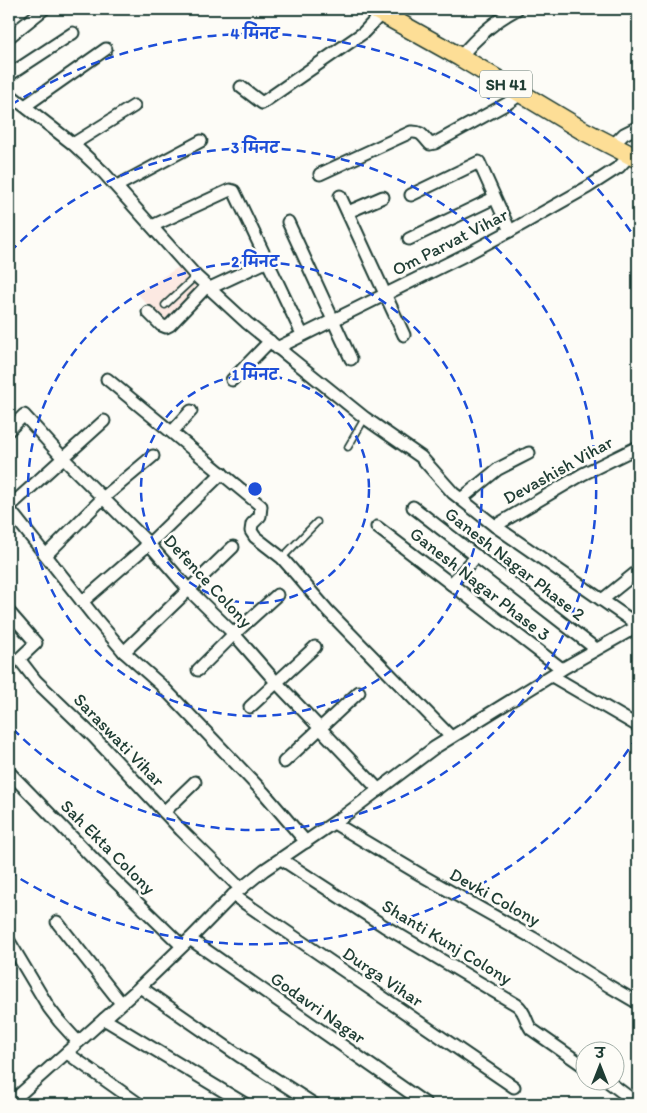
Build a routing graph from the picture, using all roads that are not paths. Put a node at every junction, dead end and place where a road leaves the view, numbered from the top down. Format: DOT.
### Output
graph roads {
  1 [pos="44,9"];
  2 [pos="517,9"];
  3 [pos="378,11"];
  4 [pos="73,33"];
  5 [pos="9,37"];
  6 [pos="106,49"];
  7 [pos="460,57"];
  8 [pos="9,75"];
  9 [pos="240,87"];
  10 [pos="522,93"];
  11 [pos="9,94"];
  12 [pos="24,106"];
  13 [pos="134,106"];
  14 [pos="638,127"];
  15 [pos="201,141"];
  16 [pos="73,144"];
  17 [pos="612,146"];
  18 [pos="634,157"];
  19 [pos="320,174"];
  20 [pos="117,186"];
  21 [pos="411,195"];
  22 [pos="340,196"];
  23 [pos="383,197"];
  24 [pos="494,198"];
  25 [pos="348,212"];
  26 [pos="288,222"];
  27 [pos="152,226"];
  28 [pos="510,231"];
  29 [pos="409,239"];
  30 [pos="268,260"];
  31 [pos="196,276"];
  32 [pos="209,287"];
  33 [pos="386,294"];
  34 [pos="165,305"];
  35 [pos="148,312"];
  36 [pos="333,320"];
  37 [pos="302,334"];
  38 [pos="404,335"];
  39 [pos="273,345"];
  40 [pos="351,359"];
  41 [pos="107,379"];
  42 [pos="232,380"];
  43 [pos="191,411"];
  44 [pos="365,418"];
  45 [pos="104,421"];
  46 [pos="9,430"];
  47 [pos="172,432"];
  48 [pos="348,447"];
  49 [pos="638,447"];
  50 [pos="529,453"];
  51 [pos="153,456"];
  52 [pos="63,458"];
  53 [pos="222,473"];
  54 [pos="103,498"];
  55 [pos="461,499"];
  56 [pos="413,507"];
  57 [pos="9,508"];
  58 [pos="317,522"];
  59 [pos="495,526"];
  60 [pos="377,527"];
  61 [pos="149,544"];
  62 [pos="233,547"];
  63 [pos="46,555"];
  64 [pos="476,556"];
  65 [pos="282,558"];
  66 [pos="638,571"];
  67 [pos="451,584"];
  68 [pos="189,590"];
  69 [pos="276,595"];
  70 [pos="602,600"];
  71 [pos="82,602"];
  72 [pos="9,612"];
  73 [pos="638,626"];
  74 [pos="234,634"];
  75 [pos="315,647"];
  76 [pos="596,649"];
  77 [pos="124,652"];
  78 [pos="198,670"];
  79 [pos="557,673"];
  80 [pos="276,682"];
  81 [pos="359,692"];
  82 [pos="250,707"];
  83 [pos="638,726"];
  84 [pos="321,727"];
  85 [pos="451,737"];
  86 [pos="284,762"];
  87 [pos="9,772"];
  88 [pos="195,782"];
  89 [pos="379,790"];
  90 [pos="164,812"];
  91 [pos="334,823"];
  92 [pos="306,842"];
  93 [pos="281,859"];
  94 [pos="237,892"];
  95 [pos="57,922"];
  96 [pos="9,941"];
  97 [pos="186,943"];
  98 [pos="140,987"];
  99 [pos="638,1003"];
  100 [pos="121,1004"];
  101 [pos="104,1019"];
  102 [pos="78,1042"];
  103 [pos="67,1053"];
  104 [pos="574,1059"];
  105 [pos="514,1087"];
  106 [pos="619,1090"];
  107 [pos="11,1097"];
  108 [pos="140,1104"];
  109 [pos="245,1104"];
  110 [pos="314,1104"];
  111 [pos="426,1104"];
  112 [pos="638,1104"];
  1 -- 5 [label="street"];
  2 -- 7 [label="street"];
  3 -- 7 [label="main road, SH 41"];
  3 -- 9 [label="street"];
  4 -- 8 [label="street"];
  6 -- 12 [label="street"];
  7 -- 10 [label="main road, SH 41"];
  10 -- 17 [label="main road, SH 41"];
  10 -- 19 [label="street"];
  11 -- 12 [label="street"];
  12 -- 16 [label="street"];
  13 -- 16 [label="street"];
  14 -- 17 [label="street"];
  15 -- 20 [label="street"];
  16 -- 20 [label="street"];
  17 -- 18 [label="main road, SH 41"];
  18 -- 28 [label="street, Om Parvat Vihar"];
  20 -- 27 [label="street"];
  21 -- 24 [label="street"];
  22 -- 25 [label="street"];
  23 -- 25 [label="street"];
  24 -- 28 [label="street"];
  24 -- 29 [label="street"];
  25 -- 33 [label="street"];
  26 -- 36 [label="street"];
  27 -- 30 [label="street"];
  27 -- 31 [label="street"];
  28 -- 33 [label="street, Om Parvat Vihar"];
  30 -- 32 [label="street"];
  30 -- 37 [label="street"];
  31 -- 32 [label="street"];
  31 -- 34 [label="lane"];
  32 -- 35 [label="street"];
  32 -- 39 [label="street"];
  33 -- 36 [label="street, Om Parvat Vihar"];
  33 -- 38 [label="street"];
  36 -- 37 [label="street, Om Parvat Vihar"];
  36 -- 40 [label="street"];
  37 -- 39 [label="street, Om Parvat Vihar"];
  39 -- 42 [label="street, Om Parvat Vihar"];
  39 -- 44 [label="street"];
  41 -- 47 [label="street"];
  43 -- 47 [label="street"];
  44 -- 48 [label="lane"];
  44 -- 55 [label="street"];
  45 -- 52 [label="street"];
  46 -- 52 [label="street, Defence Colony"];
  47 -- 53 [label="street"];
  49 -- 59 [label="street, Devashish Vihar"];
  50 -- 55 [label="street"];
  51 -- 54 [label="street"];
  52 -- 54 [label="street, Defence Colony"];
  52 -- 57 [label="street"];
  53 -- 61 [label="street"];
  53 -- 65 [label="street"];
  54 -- 61 [label="street, Defence Colony"];
  54 -- 63 [label="street"];
  55 -- 59 [label="street"];
  56 -- 64 [label="street, Ganesh Nagar Phase 2"];
  57 -- 63 [label="street"];
  58 -- 65 [label="lane"];
  59 -- 70 [label="street"];
  60 -- 67 [label="street, Ganesh Nagar Phase 3"];
  61 -- 68 [label="street, Defence Colony"];
  61 -- 71 [label="street"];
  62 -- 68 [label="street"];
  63 -- 71 [label="street"];
  64 -- 67 [label="street"];
  64 -- 76 [label="street, Ganesh Nagar Phase 2"];
  65 -- 85 [label="street"];
  66 -- 70 [label="street"];
  67 -- 79 [label="street, Ganesh Nagar Phase 3"];
  68 -- 74 [label="street, Defence Colony"];
  68 -- 77 [label="street"];
  69 -- 74 [label="street"];
  70 -- 73 [label="street"];
  71 -- 77 [label="street"];
  72 -- 90 [label="street, Saraswati Vihar"];
  73 -- 76 [label="street"];
  74 -- 78 [label="street"];
  74 -- 80 [label="street, Defence Colony"];
  75 -- 80 [label="street"];
  76 -- 79 [label="street"];
  77 -- 92 [label="street"];
  79 -- 83 [label="street, Ganesh Nagar Phase 3"];
  79 -- 85 [label="street"];
  80 -- 82 [label="street"];
  80 -- 84 [label="street, Defence Colony"];
  81 -- 84 [label="street"];
  84 -- 86 [label="street"];
  84 -- 89 [label="street, Defence Colony"];
  85 -- 89 [label="street"];
  87 -- 97 [label="street, Sah Ekta Colony"];
  88 -- 90 [label="street"];
  89 -- 91 [label="street"];
  90 -- 94 [label="street, Saraswati Vihar"];
  91 -- 92 [label="street"];
  91 -- 99 [label="street, Devki Colony"];
  92 -- 93 [label="street"];
  93 -- 94 [label="street"];
  93 -- 104 [label="street, Shanti Kunj Colony"];
  94 -- 97 [label="street"];
  94 -- 105 [label="street, Durga Vihar"];
  95 -- 100 [label="street"];
  96 -- 102 [label="street"];
  97 -- 98 [label="street"];
  97 -- 111 [label="street, Godavri Nagar"];
  98 -- 100 [label="street"];
  98 -- 110 [label="street"];
  100 -- 101 [label="street"];
  101 -- 102 [label="street"];
  101 -- 109 [label="street"];
  102 -- 103 [label="street"];
  103 -- 107 [label="street"];
  103 -- 108 [label="street"];
  106 -- 112 [label="street"];
}
